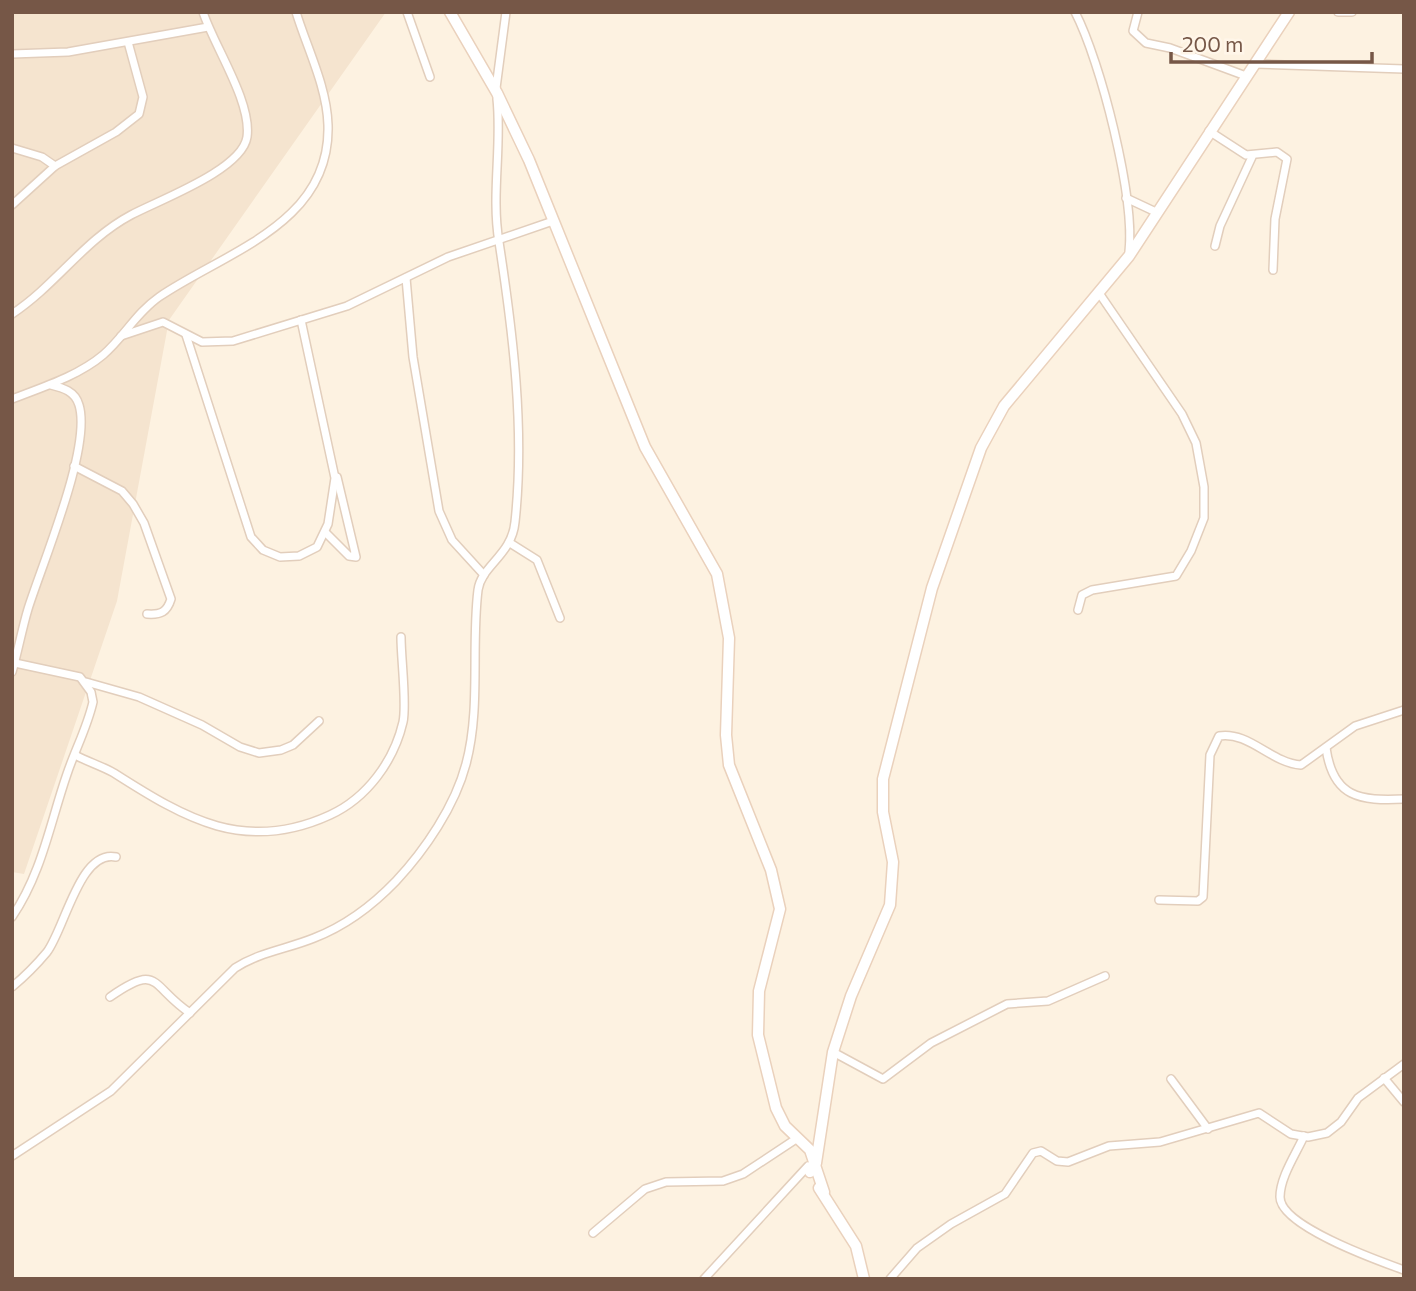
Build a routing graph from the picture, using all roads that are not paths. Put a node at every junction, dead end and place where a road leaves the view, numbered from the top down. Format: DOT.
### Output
graph roads {
  1 [pos="203,12"];
  2 [pos="296,12"];
  3 [pos="407,12"];
  4 [pos="450,12"];
  5 [pos="506,12"];
  6 [pos="1075,12"];
  7 [pos="1138,12"];
  8 [pos="1289,12"];
  9 [pos="1338,12"];
  10 [pos="1352,12"];
  11 [pos="208,27"];
  12 [pos="128,42"];
  13 [pos="12,54"];
  14 [pos="1255,64"];
  15 [pos="1404,69"];
  16 [pos="1245,76"];
  17 [pos="430,77"];
  18 [pos="496,93"];
  19 [pos="1209,131"];
  20 [pos="12,148"];
  21 [pos="1252,157"];
  22 [pos="55,166"];
  23 [pos="1126,198"];
  24 [pos="12,205"];
  25 [pos="1158,213"];
  26 [pos="553,221"];
  27 [pos="499,242"];
  28 [pos="1215,246"];
  29 [pos="1129,256"];
  30 [pos="1273,270"];
  31 [pos="406,278"];
  32 [pos="1100,293"];
  33 [pos="12,314"];
  34 [pos="300,320"];
  35 [pos="186,335"];
  36 [pos="121,336"];
  37 [pos="49,384"];
  38 [pos="12,399"];
  39 [pos="332,461"];
  40 [pos="74,466"];
  41 [pos="325,533"];
  42 [pos="510,543"];
  43 [pos="484,575"];
  44 [pos="1078,610"];
  45 [pos="147,614"];
  46 [pos="560,618"];
  47 [pos="401,637"];
  48 [pos="13,668"];
  49 [pos="86,682"];
  50 [pos="1404,710"];
  51 [pos="319,722"];
  52 [pos="1326,748"];
  53 [pos="75,755"];
  54 [pos="1404,799"];
  55 [pos="116,857"];
  56 [pos="1159,900"];
  57 [pos="12,916"];
  58 [pos="1105,976"];
  59 [pos="12,987"];
  60 [pos="110,997"];
  61 [pos="190,1013"];
  62 [pos="833,1052"];
  63 [pos="1404,1065"];
  64 [pos="1384,1078"];
  65 [pos="1171,1079"];
  66 [pos="1404,1102"];
  67 [pos="1208,1129"];
  68 [pos="1304,1136"];
  69 [pos="12,1156"];
  70 [pos="807,1156"];
  71 [pos="593,1233"];
  72 [pos="1404,1270"];
  73 [pos="704,1279"];
  74 [pos="864,1279"];
  75 [pos="890,1279"];
  1 -- 11 [label="street"];
  2 -- 36 [label="street"];
  3 -- 17 [label="street"];
  4 -- 18 [label="street"];
  5 -- 18 [label="street"];
  6 -- 23 [label="street"];
  7 -- 16 [label="street"];
  8 -- 14 [label="street"];
  9 -- 10 [label="street"];
  11 -- 12 [label="street"];
  11 -- 33 [label="street"];
  12 -- 13 [label="street"];
  12 -- 22 [label="street"];
  14 -- 15 [label="street"];
  14 -- 16 [label="street"];
  16 -- 19 [label="street"];
  18 -- 26 [label="street"];
  18 -- 27 [label="street"];
  19 -- 21 [label="street"];
  19 -- 25 [label="street"];
  20 -- 22 [label="street"];
  21 -- 28 [label="street"];
  21 -- 30 [label="street"];
  22 -- 24 [label="street"];
  23 -- 25 [label="street"];
  23 -- 29 [label="street"];
  25 -- 29 [label="street"];
  26 -- 27 [label="street"];
  26 -- 70 [label="street"];
  27 -- 31 [label="street"];
  27 -- 42 [label="street"];
  29 -- 32 [label="street"];
  31 -- 34 [label="street"];
  31 -- 43 [label="street"];
  32 -- 44 [label="street"];
  32 -- 62 [label="street"];
  34 -- 35 [label="street"];
  34 -- 39 [label="street"];
  35 -- 36 [label="street"];
  35 -- 41 [label="street"];
  36 -- 37 [label="street"];
  37 -- 38 [label="street"];
  37 -- 40 [label="street"];
  39 -- 41 [label="street"];
  39 -- 41 [label="street"];
  40 -- 45 [label="street"];
  40 -- 48 [label="street"];
  42 -- 43 [label="street"];
  42 -- 46 [label="street"];
  43 -- 61 [label="street"];
  47 -- 53 [label="street"];
  48 -- 49 [label="street"];
  49 -- 51 [label="street"];
  49 -- 53 [label="street"];
  50 -- 52 [label="street"];
  52 -- 54 [label="street"];
  52 -- 56 [label="street"];
  53 -- 57 [label="street"];
  55 -- 59 [label="street"];
  58 -- 62 [label="street"];
  60 -- 61 [label="street"];
  61 -- 69 [label="street"];
  62 -- 70 [label="street"];
  63 -- 64 [label="street"];
  64 -- 66 [label="street"];
  64 -- 68 [label="street"];
  65 -- 67 [label="street"];
  67 -- 68 [label="street"];
  67 -- 75 [label="street"];
  68 -- 72 [label="street"];
  70 -- 71 [label="street"];
  70 -- 73 [label="street"];
  70 -- 74 [label="street"];
}
